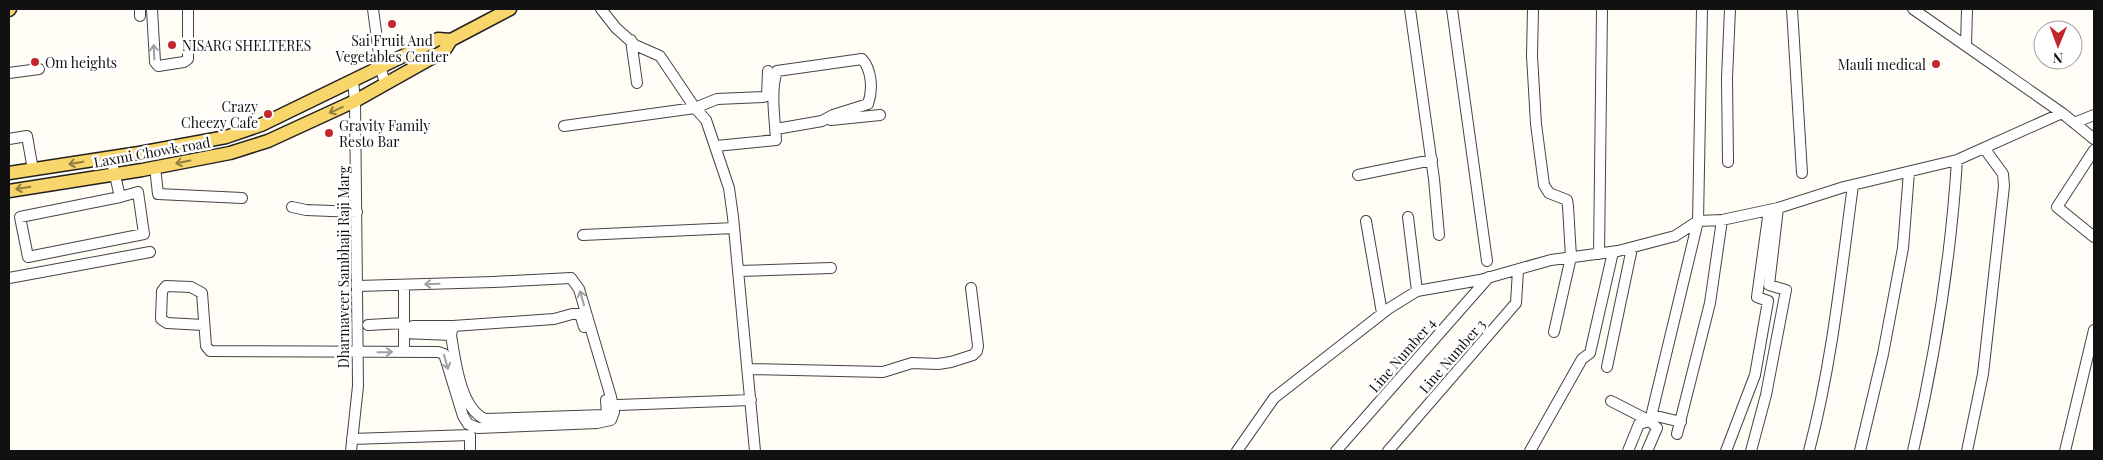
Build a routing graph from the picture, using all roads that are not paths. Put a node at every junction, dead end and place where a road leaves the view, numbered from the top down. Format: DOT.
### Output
graph roads {
  1 [pos="152,9"];
  2 [pos="188,9"];
  3 [pos="373,9"];
  4 [pos="510,9"];
  5 [pos="601,9"];
  6 [pos="1410,9"];
  7 [pos="1452,9"];
  8 [pos="1533,9"];
  9 [pos="1602,9"];
  10 [pos="1702,9"];
  11 [pos="1730,9"];
  12 [pos="1792,9"];
  13 [pos="1913,9"];
  14 [pos="1967,9"];
  15 [pos="451,40"];
  16 [pos="631,40"];
  17 [pos="1966,45"];
  18 [pos="381,69"];
  19 [pos="38,70"];
  20 [pos="768,71"];
  21 [pos="9,73"];
  22 [pos="353,82"];
  23 [pos="637,83"];
  24 [pos="385,84"];
  25 [pos="355,101"];
  26 [pos="695,108"];
  27 [pos="2062,113"];
  28 [pos="880,115"];
  29 [pos="2094,115"];
  30 [pos="822,121"];
  31 [pos="2074,123"];
  32 [pos="564,126"];
  33 [pos="776,129"];
  34 [pos="9,139"];
  35 [pos="2094,139"];
  36 [pos="716,146"];
  37 [pos="1984,148"];
  38 [pos="2094,150"];
  39 [pos="111,158"];
  40 [pos="1432,160"];
  41 [pos="1957,160"];
  42 [pos="1728,162"];
  43 [pos="155,167"];
  44 [pos="33,170"];
  45 [pos="1909,172"];
  46 [pos="1802,173"];
  47 [pos="9,174"];
  48 [pos="115,174"];
  49 [pos="1358,175"];
  50 [pos="1853,185"];
  51 [pos="9,190"];
  52 [pos="120,197"];
  53 [pos="242,198"];
  54 [pos="292,207"];
  55 [pos="1774,209"];
  56 [pos="357,212"];
  57 [pos="1408,217"];
  58 [pos="1722,220"];
  59 [pos="1366,221"];
  60 [pos="1698,221"];
  61 [pos="734,228"];
  62 [pos="583,235"];
  63 [pos="1439,235"];
  64 [pos="2094,237"];
  65 [pos="1632,248"];
  66 [pos="150,252"];
  67 [pos="1614,252"];
  68 [pos="1599,254"];
  69 [pos="1571,257"];
  70 [pos="1487,261"];
  71 [pos="831,268"];
  72 [pos="1518,270"];
  73 [pos="738,271"];
  74 [pos="1489,277"];
  75 [pos="9,278"];
  76 [pos="404,285"];
  77 [pos="358,286"];
  78 [pos="971,288"];
  79 [pos="1417,291"];
  80 [pos="1382,313"];
  81 [pos="204,325"];
  82 [pos="368,325"];
  83 [pos="407,327"];
  84 [pos="2094,330"];
  85 [pos="452,331"];
  86 [pos="1554,332"];
  87 [pos="358,352"];
  88 [pos="404,352"];
  89 [pos="1607,367"];
  90 [pos="748,369"];
  91 [pos="751,400"];
  92 [pos="1611,402"];
  93 [pos="618,404"];
  94 [pos="1651,418"];
  95 [pos="1681,422"];
  96 [pos="1677,434"];
  97 [pos="352,439"];
  98 [pos="351,451"];
  99 [pos="470,451"];
  100 [pos="755,451"];
  101 [pos="1237,451"];
  102 [pos="1336,451"];
  103 [pos="1388,451"];
  104 [pos="1530,451"];
  105 [pos="1628,451"];
  106 [pos="1647,451"];
  107 [pos="1726,451"];
  108 [pos="1751,451"];
  109 [pos="1808,451"];
  110 [pos="1860,451"];
  111 [pos="1913,451"];
  112 [pos="1968,451"];
  113 [pos="2066,451"];
  2 -- 1 [label="street, one-way"];
  3 -- 18 [label="street"];
  4 -- 15 [label="main road, Laxmi Chowk road"];
  5 -- 16 [label="street"];
  6 -- 40 [label="street"];
  7 -- 70 [label="street"];
  8 -- 69 [label="street"];
  9 -- 68 [label="street"];
  10 -- 60 [label="street"];
  11 -- 42 [label="street"];
  12 -- 46 [label="street"];
  13 -- 17 [label="street"];
  14 -- 17 [label="street"];
  15 -- 18 [label="main road, Laxmi Chowk road"];
  15 -- 24 [label="main road, Laxmi Chowk road"];
  16 -- 23 [label="street"];
  16 -- 26 [label="street"];
  17 -- 27 [label="street"];
  18 -- 22 [label="main road, Laxmi Chowk road"];
  18 -- 24 [label="street"];
  19 -- 21 [label="street"];
  20 -- 26 [label="street"];
  22 -- 25 [label="street, Dharmaveer Sambhaji Raji Marg"];
  22 -- 39 [label="main road, Laxmi Chowk road"];
  24 -- 25 [label="main road, Laxmi Chowk road"];
  25 -- 43 [label="main road, Laxmi Chowk road, one-way"];
  25 -- 56 [label="street, Dharmaveer Sambhaji Raji Marg"];
  26 -- 32 [label="street"];
  26 -- 36 [label="street"];
  27 -- 31 [label="street"];
  27 -- 37 [label="street"];
  28 -- 30 [label="street"];
  29 -- 31 [label="street"];
  30 -- 33 [label="street"];
  30 -- 33 [label="street"];
  31 -- 35 [label="street"];
  33 -- 36 [label="street"];
  34 -- 44 [label="street"];
  36 -- 61 [label="street"];
  37 -- 41 [label="street"];
  37 -- 112 [label="street"];
  38 -- 64 [label="street"];
  39 -- 44 [label="main road, Laxmi Chowk road, one-way"];
  39 -- 48 [label="street"];
  40 -- 49 [label="street"];
  40 -- 63 [label="street"];
  41 -- 45 [label="street"];
  41 -- 111 [label="street"];
  43 -- 48 [label="main road, Laxmi Chowk road"];
  43 -- 53 [label="street"];
  44 -- 47 [label="main road, Laxmi Chowk road"];
  45 -- 50 [label="street"];
  45 -- 110 [label="street"];
  48 -- 51 [label="main road, Laxmi Chowk road, one-way"];
  48 -- 52 [label="street"];
  50 -- 55 [label="street"];
  50 -- 109 [label="street"];
  52 -- 52 [label="street"];
  54 -- 56 [label="street"];
  55 -- 58 [label="street"];
  55 -- 107 [label="street"];
  55 -- 108 [label="street"];
  56 -- 77 [label="street, Dharmaveer Sambhaji Raji Marg"];
  57 -- 79 [label="street"];
  58 -- 60 [label="street"];
  58 -- 95 [label="street"];
  59 -- 80 [label="street"];
  60 -- 65 [label="street"];
  60 -- 94 [label="street"];
  61 -- 62 [label="street"];
  61 -- 73 [label="street"];
  65 -- 67 [label="street"];
  65 -- 89 [label="street"];
  66 -- 75 [label="street"];
  67 -- 68 [label="street"];
  67 -- 104 [label="street"];
  68 -- 69 [label="street"];
  69 -- 72 [label="street"];
  69 -- 86 [label="street"];
  71 -- 73 [label="street"];
  72 -- 74 [label="street"];
  72 -- 103 [label="street, Line Number 3"];
  73 -- 90 [label="street"];
  74 -- 79 [label="street"];
  74 -- 102 [label="street, Line Number 4"];
  76 -- 77 [label="street"];
  76 -- 83 [label="street"];
  88 -- 76 [label="street, one-way"];
  77 -- 87 [label="street, Dharmaveer Sambhaji Raji Marg"];
  78 -- 90 [label="street"];
  79 -- 80 [label="street"];
  80 -- 101 [label="street"];
  81 -- 81 [label="street"];
  81 -- 87 [label="street"];
  82 -- 83 [label="street"];
  83 -- 85 [label="street"];
  83 -- 88 [label="street"];
  84 -- 113 [label="street"];
  85 -- 85 [label="street"];
  87 -- 88 [label="street, one-way"];
  87 -- 97 [label="street, Dharmaveer Sambhaji Raji Marg"];
  90 -- 91 [label="street"];
  91 -- 93 [label="street"];
  91 -- 100 [label="street"];
  92 -- 94 [label="street"];
  94 -- 95 [label="street"];
  94 -- 105 [label="street"];
  94 -- 106 [label="street"];
  95 -- 96 [label="street"];
  97 -- 98 [label="street, Dharmaveer Sambhaji Raji Marg"];
  97 -- 99 [label="street"];
}
